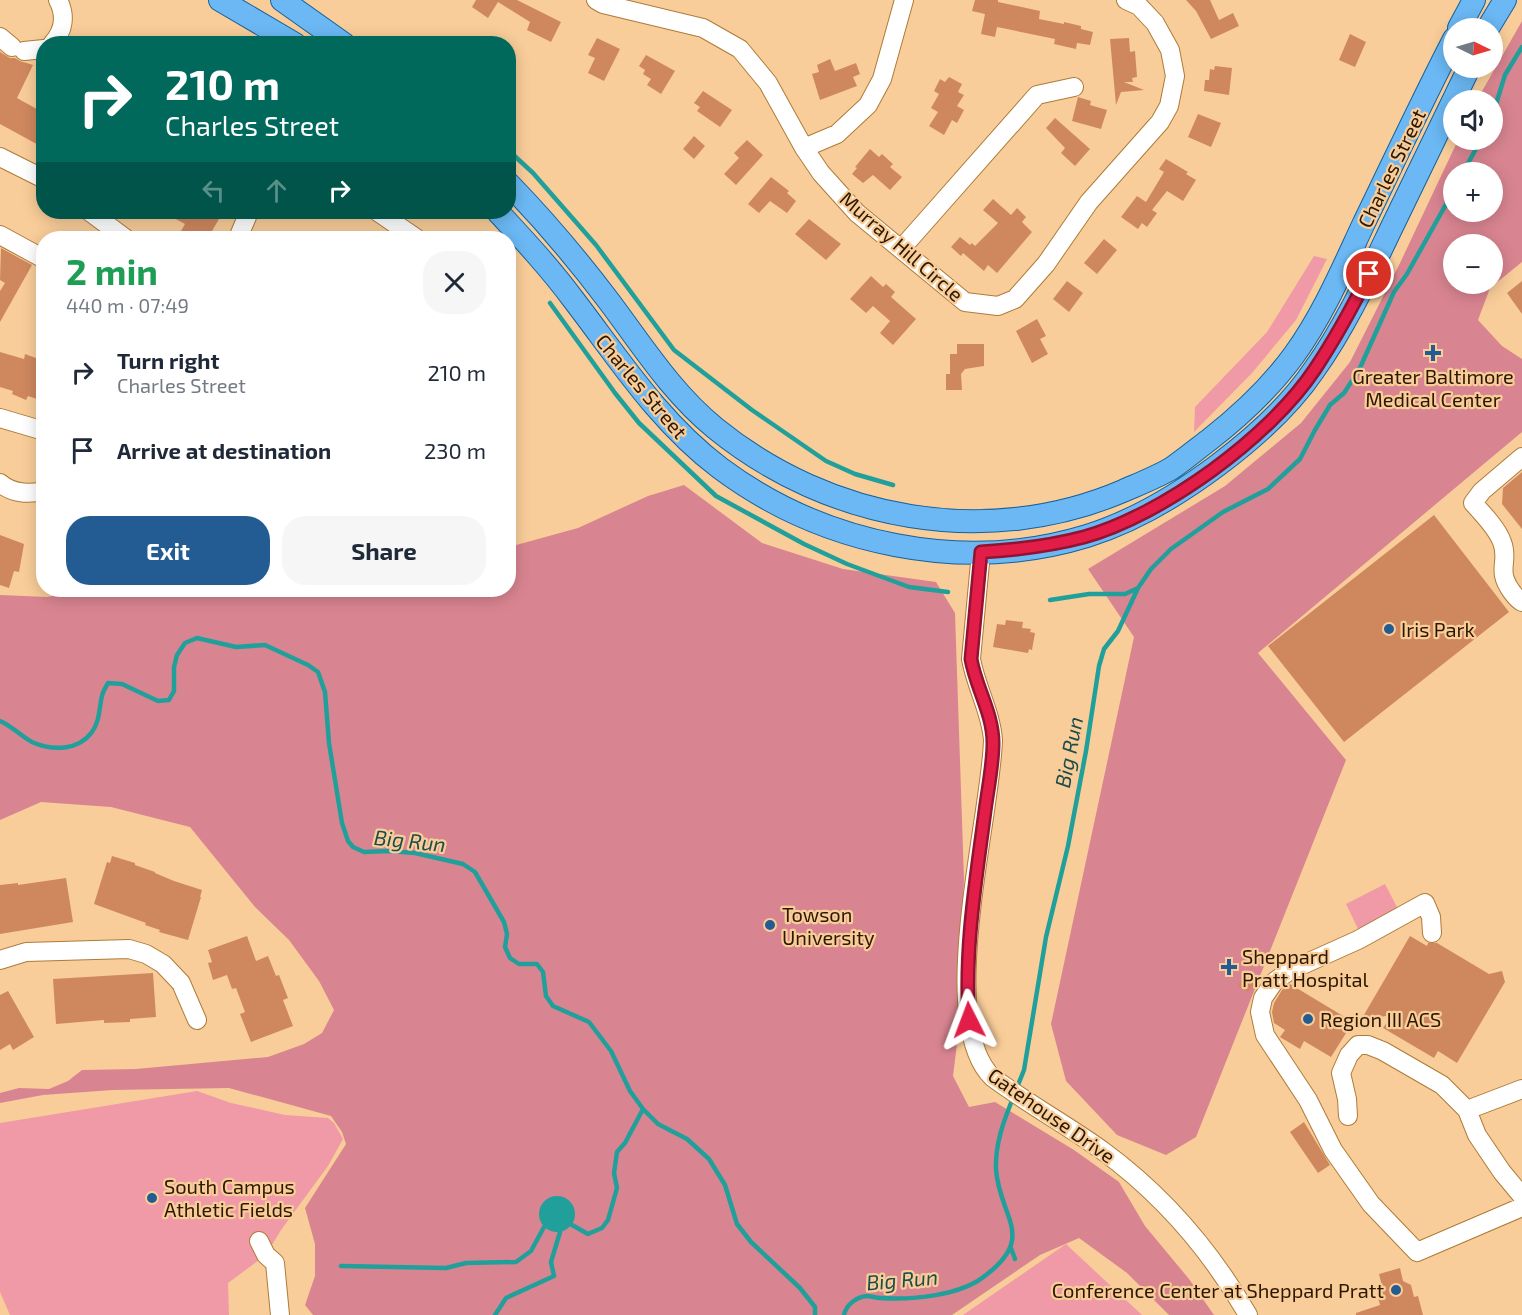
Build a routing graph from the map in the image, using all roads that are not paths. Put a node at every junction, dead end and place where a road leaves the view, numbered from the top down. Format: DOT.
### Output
graph roads {
  1 [pos="58,0"];
  2 [pos="220,0"];
  3 [pos="282,0"];
  4 [pos="596,0"];
  5 [pos="904,0"];
  6 [pos="1126,0"];
  7 [pos="1474,0"];
  8 [pos="1504,0"];
  9 [pos="1464,18"];
  10 [pos="1494,18"];
  11 [pos="58,36"];
  12 [pos="281,36"];
  13 [pos="333,36"];
  14 [pos="12,45"];
  15 [pos="36,48"];
  16 [pos="1443,62"];
  17 [pos="1464,78"];
  18 [pos="1074,87"];
  19 [pos="804,148"];
  20 [pos="0,157"];
  21 [pos="36,175"];
  22 [pos="516,192"];
  23 [pos="99,219"];
  24 [pos="388,219"];
  25 [pos="504,219"];
  26 [pos="116,231"];
  27 [pos="406,231"];
  28 [pos="515,231"];
  29 [pos="516,232"];
  30 [pos="0,235"];
  31 [pos="901,249"];
  32 [pos="36,255"];
  33 [pos="0,418"];
  34 [pos="36,429"];
  35 [pos="1522,457"];
  36 [pos="0,483"];
  37 [pos="1135,486"];
  38 [pos="36,492"];
  39 [pos="890,513"];
  40 [pos="981,552"];
  41 [pos="1522,602"];
  42 [pos="1432,933"];
  43 [pos="0,960"];
  44 [pos="197,1020"];
  45 [pos="1522,1089"];
  46 [pos="1467,1110"];
  47 [pos="1348,1116"];
  48 [pos="1522,1196"];
  49 [pos="1522,1207"];
  50 [pos="258,1241"];
  51 [pos="273,1314"];
  52 [pos="1248,1315"];
  1 -- 11 [label="street"];
  2 -- 12 [label="main road"];
  3 -- 13 [label="main road"];
  4 -- 19 [label="street, Murray Hill Circle"];
  5 -- 19 [label="street"];
  6 -- 31 [label="street, Murray Hill Circle"];
  7 -- 9 [label="main road"];
  8 -- 10 [label="main road"];
  14 -- 15 [label="street"];
  16 -- 37 [label="main road, Charles Street"];
  17 -- 40 [label="main road, Charles Street"];
  18 -- 31 [label="street"];
  19 -- 31 [label="street, Murray Hill Circle"];
  20 -- 21 [label="street"];
  22 -- 39 [label="main road, Charles Street"];
  23 -- 26 [label="street"];
  24 -- 27 [label="street"];
  25 -- 28 [label="main road, Charles Street"];
  29 -- 40 [label="main road, Charles Street"];
  30 -- 32 [label="street"];
  33 -- 34 [label="street"];
  35 -- 41 [label="street"];
  36 -- 38 [label="street"];
  37 -- 39 [label="main road, Charles Street"];
  37 -- 40 [label="main road"];
  39 -- 40 [label="main road"];
  40 -- 52 [label="street, Gatehouse Drive"];
  42 -- 49 [label="street"];
  43 -- 44 [label="street"];
  45 -- 46 [label="street"];
  46 -- 47 [label="street"];
  46 -- 48 [label="street"];
  50 -- 51 [label="street"];
}
